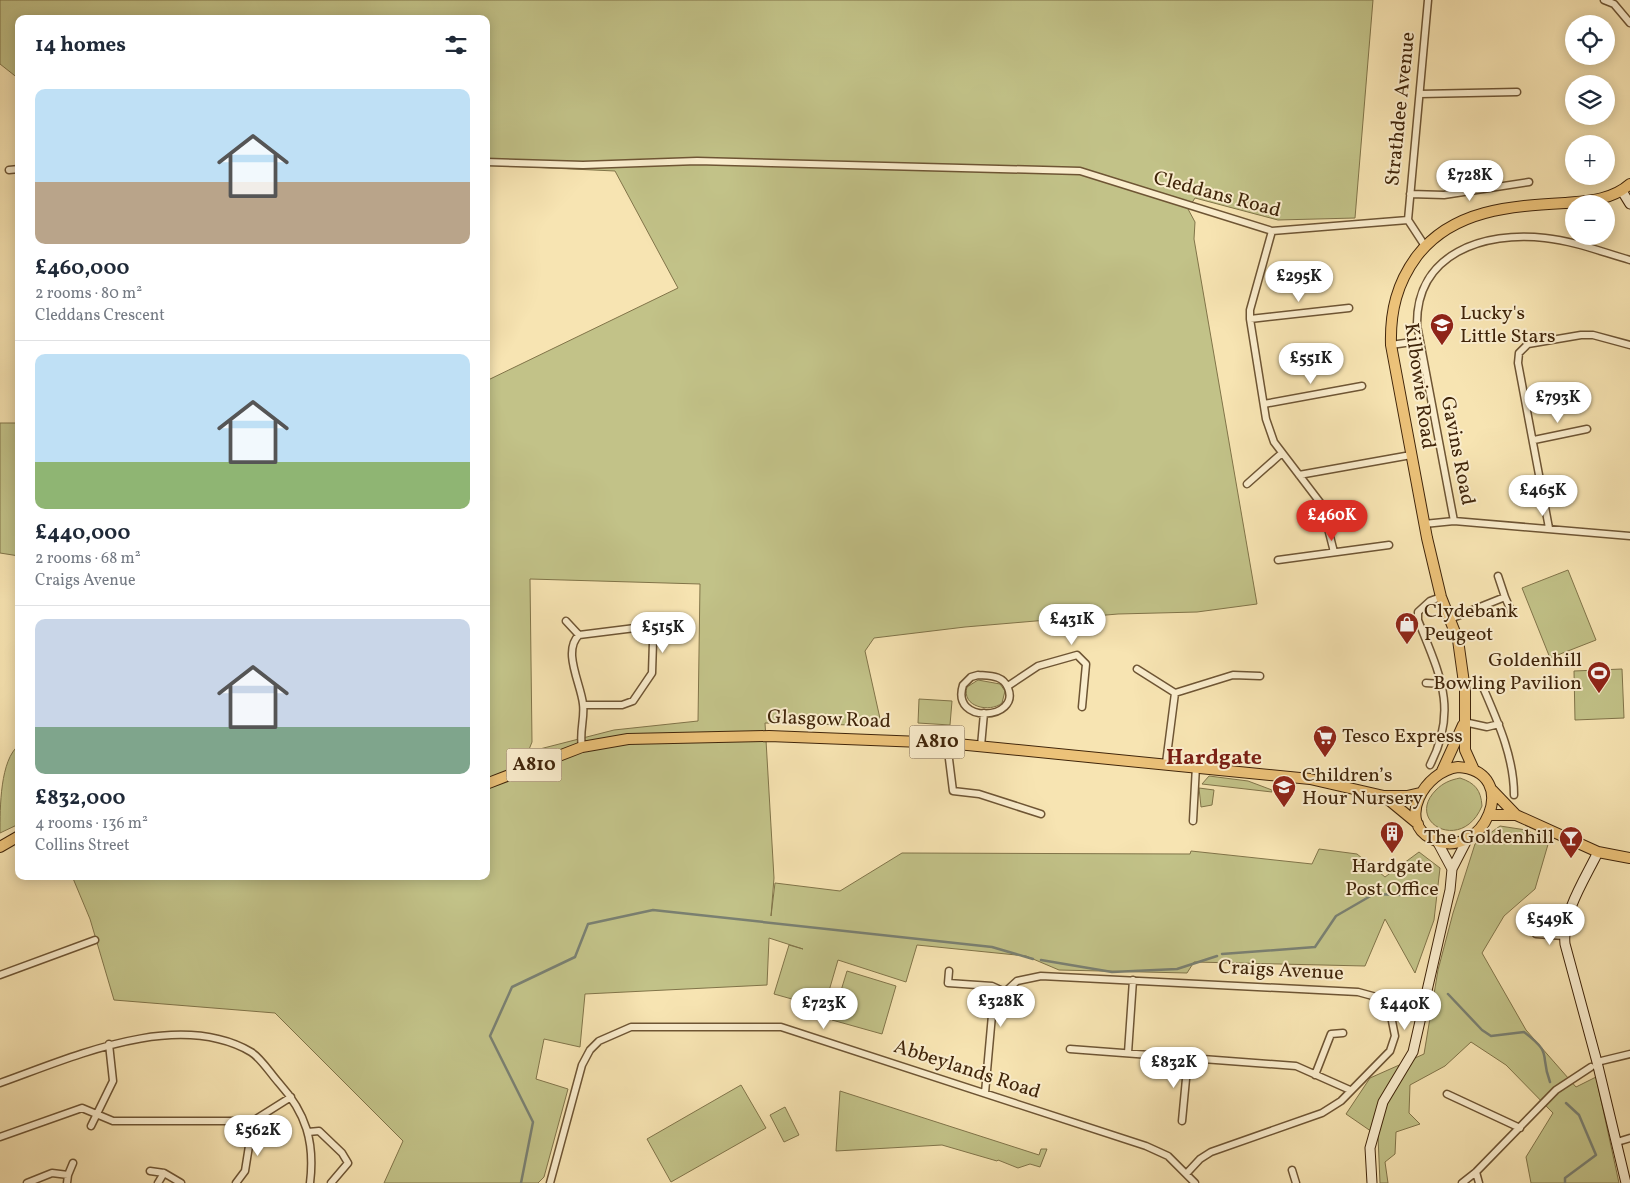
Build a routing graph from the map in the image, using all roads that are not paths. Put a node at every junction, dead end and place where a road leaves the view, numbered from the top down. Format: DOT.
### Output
graph roads {
  1 [pos="1428,0"];
  2 [pos="1604,0"];
  3 [pos="1630,23"];
  4 [pos="1517,92"];
  5 [pos="1420,94"];
  6 [pos="490,162"];
  7 [pos="15,169"];
  8 [pos="9,170"];
  9 [pos="1529,182"];
  10 [pos="1626,188"];
  11 [pos="1410,194"];
  12 [pos="1630,204"];
  13 [pos="1408,220"];
  14 [pos="1272,231"];
  15 [pos="1425,246"];
  16 [pos="1630,260"];
  17 [pos="1349,308"];
  18 [pos="1250,318"];
  19 [pos="1419,341"];
  20 [pos="1391,345"];
  21 [pos="1630,345"];
  22 [pos="1362,386"];
  23 [pos="1264,404"];
  24 [pos="1587,429"];
  25 [pos="1534,440"];
  26 [pos="1282,453"];
  27 [pos="1411,455"];
  28 [pos="1299,476"];
  29 [pos="1247,484"];
  30 [pos="1454,521"];
  31 [pos="1424,524"];
  32 [pos="1549,528"];
  33 [pos="1630,532"];
  34 [pos="1630,536"];
  35 [pos="1389,545"];
  36 [pos="1334,552"];
  37 [pos="1278,560"];
  38 [pos="1498,576"];
  39 [pos="1441,597"];
  40 [pos="1505,597"];
  41 [pos="1512,613"];
  42 [pos="1450,619"];
  43 [pos="566,620"];
  44 [pos="579,635"];
  45 [pos="1137,670"];
  46 [pos="1260,676"];
  47 [pos="1426,683"];
  48 [pos="1442,684"];
  49 [pos="1482,685"];
  50 [pos="1008,686"];
  51 [pos="1175,693"];
  52 [pos="584,705"];
  53 [pos="1082,707"];
  54 [pos="984,713"];
  55 [pos="1464,722"];
  56 [pos="1499,724"];
  57 [pos="947,743"];
  58 [pos="981,746"];
  59 [pos="582,747"];
  60 [pos="1166,763"];
  61 [pos="1430,765"];
  62 [pos="1196,766"];
  63 [pos="1474,770"];
  64 [pos="1442,772"];
  65 [pos="490,782"];
  66 [pos="1491,789"];
  67 [pos="1420,793"];
  68 [pos="1514,795"];
  69 [pos="1384,796"];
  70 [pos="1041,814"];
  71 [pos="1490,815"];
  72 [pos="1516,815"];
  73 [pos="1193,821"];
  74 [pos="1418,824"];
  75 [pos="15,838"];
  76 [pos="1468,838"];
  77 [pos="1437,841"];
  78 [pos="0,847"];
  79 [pos="1598,852"];
  80 [pos="1630,858"];
  81 [pos="1452,870"];
  82 [pos="1536,934"];
  83 [pos="1564,936"];
  84 [pos="95,940"];
  85 [pos="949,971"];
  86 [pos="0,975"];
  87 [pos="1133,980"];
  88 [pos="1005,992"];
  89 [pos="1343,1033"];
  90 [pos="109,1044"];
  91 [pos="1070,1049"];
  92 [pos="1128,1053"];
  93 [pos="1630,1054"];
  94 [pos="1188,1058"];
  95 [pos="1594,1065"];
  96 [pos="1315,1075"];
  97 [pos="0,1083"];
  98 [pos="1350,1090"];
  99 [pos="985,1093"];
  100 [pos="1447,1094"];
  101 [pos="291,1096"];
  102 [pos="97,1114"];
  103 [pos="252,1121"];
  104 [pos="1182,1121"];
  105 [pos="91,1126"];
  106 [pos="1520,1128"];
  107 [pos="308,1132"];
  108 [pos="0,1136"];
  109 [pos="1630,1138"];
  110 [pos="1616,1142"];
  111 [pos="73,1163"];
  112 [pos="1292,1170"];
  113 [pos="150,1171"];
  114 [pos="1476,1172"];
  115 [pos="164,1173"];
  116 [pos="1187,1173"];
  117 [pos="68,1175"];
  118 [pos="27,1183"];
  119 [pos="68,1183"];
  120 [pos="158,1183"];
  121 [pos="181,1183"];
  122 [pos="236,1183"];
  123 [pos="310,1183"];
  124 [pos="331,1183"];
  125 [pos="550,1183"];
  126 [pos="1195,1183"];
  127 [pos="1296,1183"];
  128 [pos="1372,1183"];
  129 [pos="1462,1183"];
  130 [pos="1479,1183"];
  131 [pos="1626,1183"];
  1 -- 5 [label="street, Strathdee Avenue"];
  2 -- 3 [label="street"];
  4 -- 5 [label="street"];
  5 -- 11 [label="street, Strathdee Avenue"];
  6 -- 14 [label="street, Cleddans Road"];
  7 -- 8 [label="street"];
  9 -- 11 [label="street"];
  10 -- 12 [label="street"];
  10 -- 15 [label="main road, Kilbowie Road"];
  11 -- 13 [label="street, Strathdee Avenue"];
  13 -- 14 [label="street, Cleddans Road"];
  13 -- 15 [label="street"];
  14 -- 18 [label="street"];
  15 -- 20 [label="main road, Kilbowie Road"];
  16 -- 19 [label="street, Gavins Road"];
  17 -- 18 [label="street"];
  18 -- 23 [label="street"];
  19 -- 20 [label="street"];
  19 -- 30 [label="street, Gavins Road"];
  20 -- 27 [label="main road, Kilbowie Road"];
  21 -- 25 [label="street"];
  22 -- 23 [label="street"];
  23 -- 26 [label="street"];
  24 -- 25 [label="street"];
  25 -- 32 [label="street"];
  26 -- 28 [label="street"];
  26 -- 29 [label="street"];
  27 -- 28 [label="street"];
  27 -- 31 [label="main road, Kilbowie Road"];
  28 -- 36 [label="street"];
  30 -- 31 [label="street"];
  30 -- 32 [label="street"];
  31 -- 39 [label="main road, Kilbowie Road"];
  32 -- 34 [label="street"];
  33 -- 34 [label="street"];
  35 -- 36 [label="street"];
  36 -- 37 [label="street"];
  38 -- 40 [label="street"];
  39 -- 42 [label="main road, Kilbowie Road"];
  39 -- 48 [label="street"];
  40 -- 41 [label="street"];
  40 -- 42 [label="street"];
  42 -- 55 [label="main road, Kilbowie Road"];
  43 -- 44 [label="street"];
  44 -- 52 [label="street"];
  44 -- 52 [label="street"];
  45 -- 51 [label="street"];
  46 -- 51 [label="street"];
  47 -- 48 [label="street"];
  48 -- 61 [label="street"];
  49 -- 56 [label="street"];
  50 -- 53 [label="street"];
  50 -- 54 [label="street"];
  50 -- 54 [label="street"];
  51 -- 60 [label="street"];
  52 -- 59 [label="street"];
  54 -- 58 [label="street"];
  55 -- 56 [label="street"];
  55 -- 63 [label="main road, Kilbowie Road"];
  55 -- 64 [label="main road, Kilbowie Road"];
  56 -- 68 [label="street"];
  57 -- 58 [label="main road, Glasgow Road / A810"];
  57 -- 59 [label="main road, Glasgow Road / A810"];
  57 -- 70 [label="street"];
  58 -- 60 [label="main road, Glasgow Road / A810"];
  59 -- 65 [label="main road, Glasgow Road / A810"];
  60 -- 62 [label="main road, Glasgow Road / A810"];
  62 -- 69 [label="main road, Glasgow Road / A810"];
  62 -- 73 [label="street"];
  63 -- 64 [label="main road"];
  63 -- 66 [label="main road"];
  64 -- 67 [label="main road"];
  66 -- 71 [label="main road"];
  66 -- 72 [label="main road"];
  67 -- 69 [label="main road, Glasgow Road / A810"];
  67 -- 74 [label="main road"];
  69 -- 74 [label="main road, Glasgow Road / A810"];
  71 -- 72 [label="main road"];
  71 -- 76 [label="main road"];
  72 -- 79 [label="main road"];
  74 -- 77 [label="main road, A810"];
  75 -- 78 [label="main road"];
  76 -- 77 [label="main road"];
  76 -- 81 [label="street"];
  77 -- 81 [label="street"];
  79 -- 80 [label="main road"];
  79 -- 83 [label="street"];
  81 -- 128 [label="street"];
  82 -- 83 [label="street"];
  83 -- 95 [label="street"];
  84 -- 86 [label="street"];
  85 -- 88 [label="street"];
  87 -- 88 [label="street, Craigs Avenue"];
  87 -- 92 [label="street"];
  87 -- 98 [label="street, Craigs Avenue"];
  88 -- 99 [label="street, Craigs Avenue"];
  89 -- 96 [label="street"];
  90 -- 97 [label="street"];
  90 -- 101 [label="street"];
  90 -- 102 [label="street"];
  91 -- 92 [label="street"];
  92 -- 94 [label="street"];
  93 -- 95 [label="street"];
  94 -- 96 [label="street"];
  94 -- 104 [label="street"];
  95 -- 106 [label="street"];
  95 -- 110 [label="street"];
  96 -- 98 [label="street"];
  98 -- 116 [label="street, Craigs Avenue"];
  99 -- 116 [label="street, Abbeylands Road"];
  99 -- 125 [label="street, Abbeylands Road"];
  100 -- 106 [label="street"];
  101 -- 103 [label="street"];
  101 -- 107 [label="street"];
  102 -- 103 [label="street"];
  102 -- 105 [label="street"];
  102 -- 108 [label="street"];
  103 -- 122 [label="street"];
  106 -- 114 [label="street"];
  107 -- 123 [label="street"];
  107 -- 124 [label="street"];
  109 -- 110 [label="street"];
  110 -- 131 [label="street"];
  111 -- 117 [label="street"];
  112 -- 127 [label="street"];
  113 -- 115 [label="street"];
  114 -- 129 [label="street"];
  114 -- 130 [label="street"];
  115 -- 120 [label="street"];
  115 -- 121 [label="street"];
  116 -- 126 [label="street, Abbeylands Road"];
  117 -- 118 [label="street"];
  117 -- 119 [label="street"];
}
